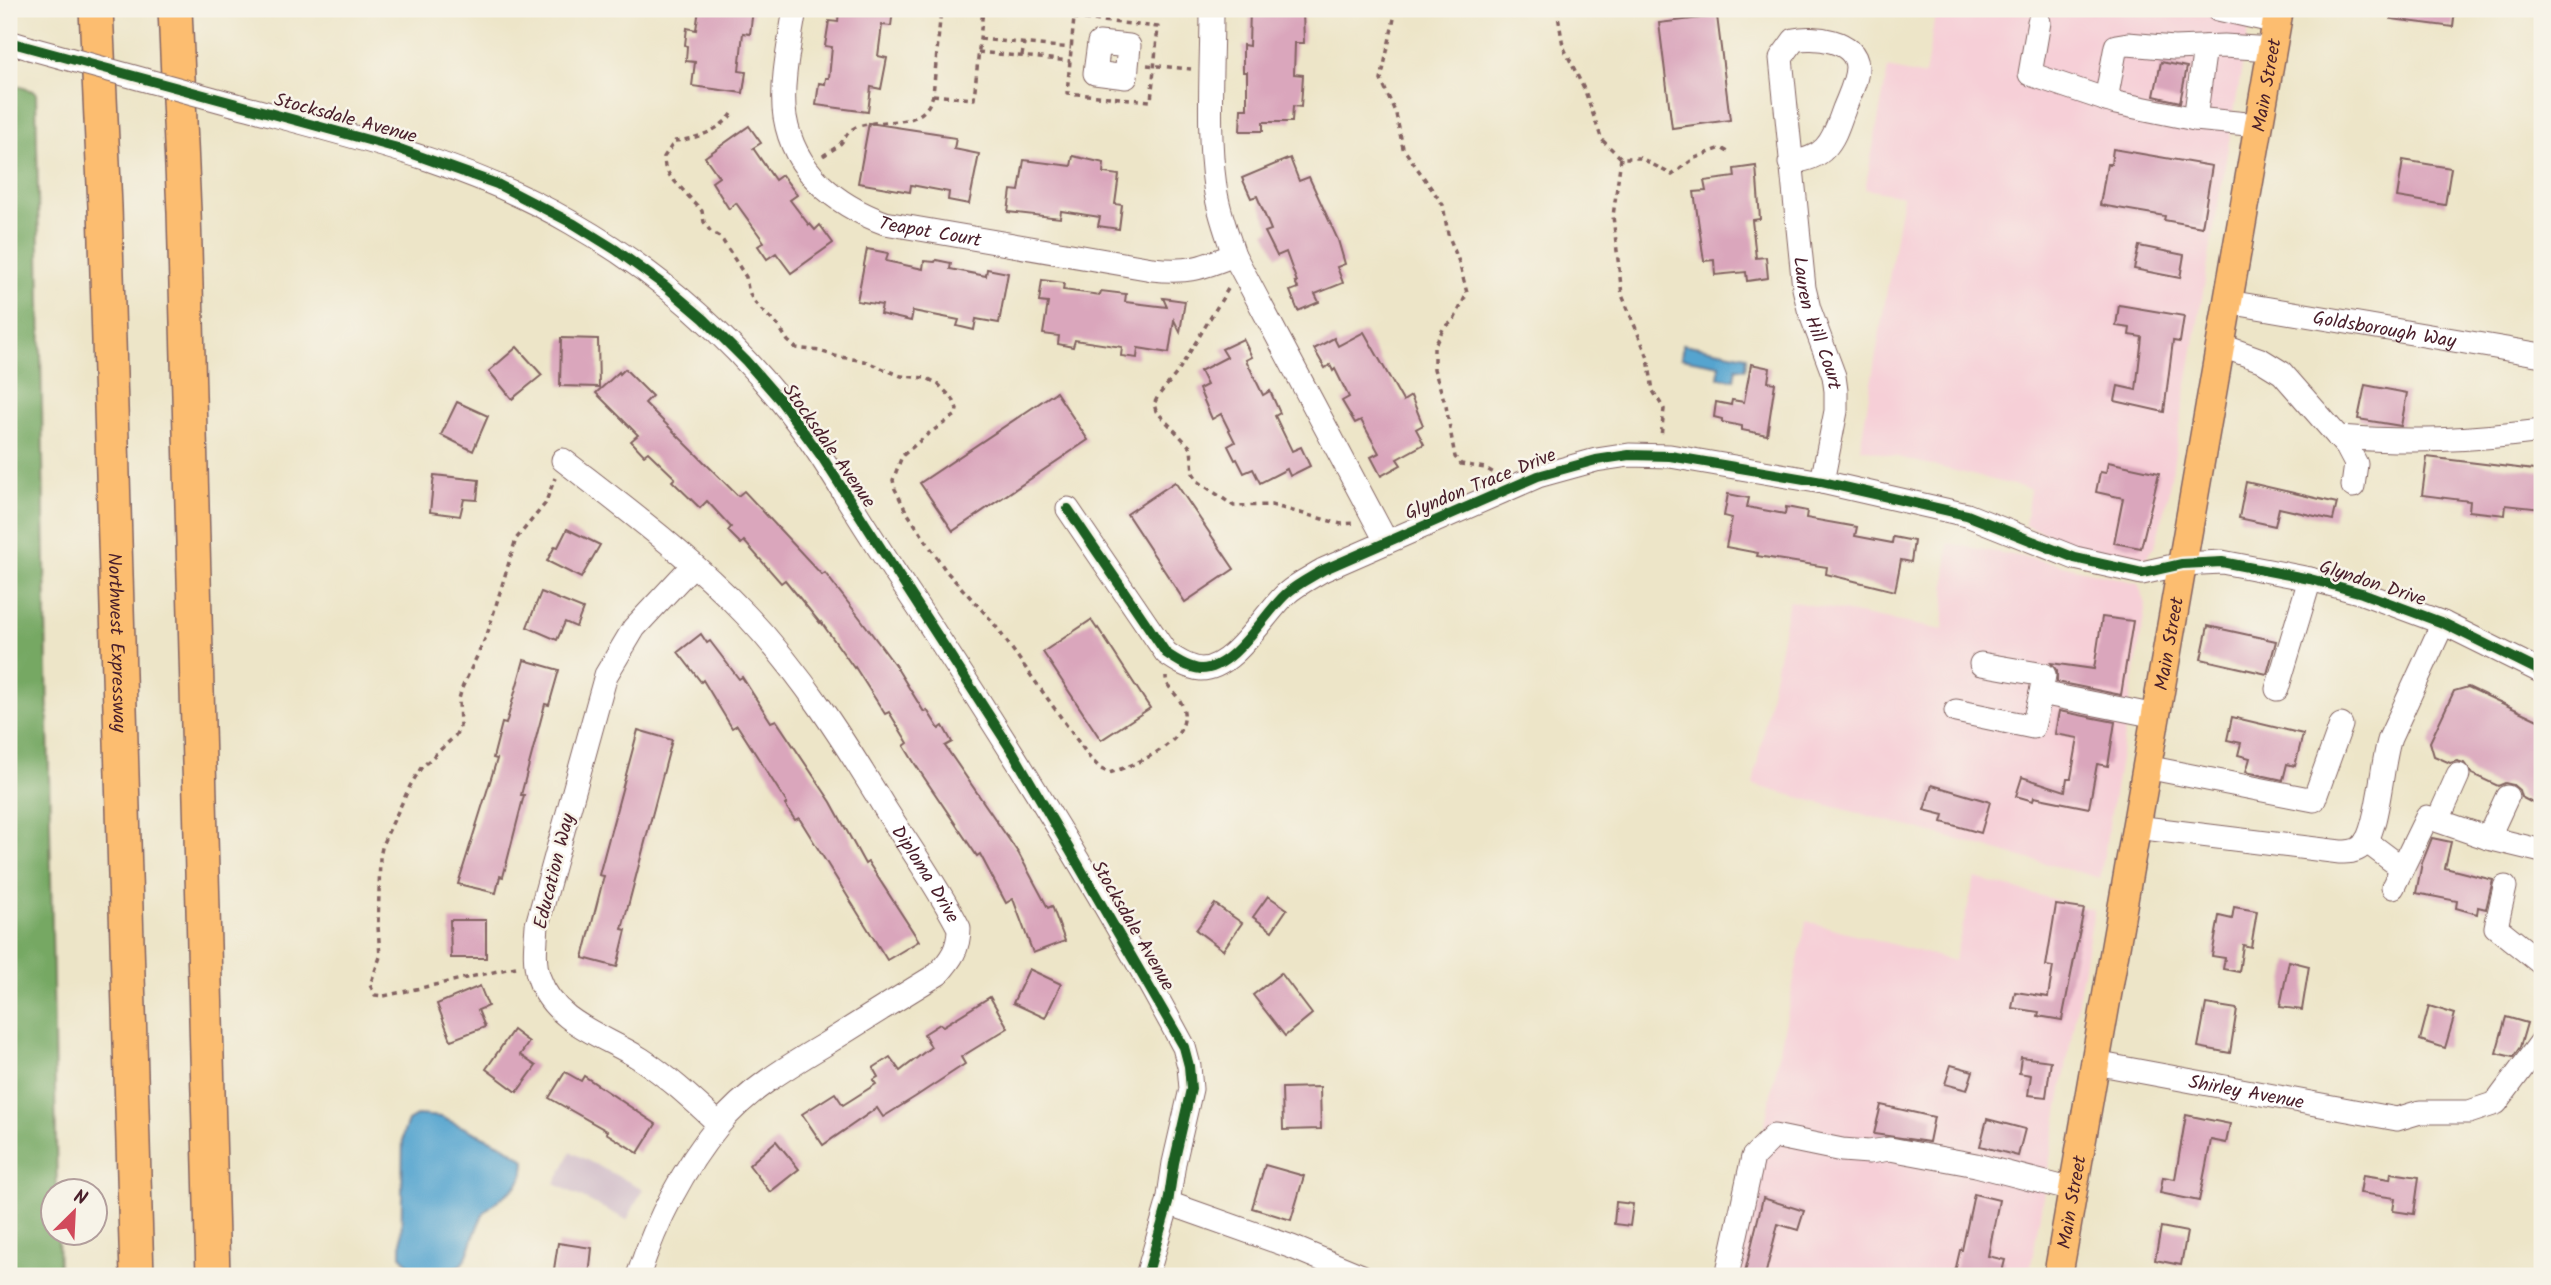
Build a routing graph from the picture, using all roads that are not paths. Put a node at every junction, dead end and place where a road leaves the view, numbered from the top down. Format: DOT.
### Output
graph roads {
  1 [pos="96,9"];
  2 [pos="175,9"];
  3 [pos="794,9"];
  4 [pos="1212,9"];
  5 [pos="2218,9"];
  6 [pos="2039,22"];
  7 [pos="2276,26"];
  8 [pos="19,45"];
  9 [pos="2205,47"];
  10 [pos="2106,100"];
  11 [pos="2195,119"];
  12 [pos="2259,125"];
  13 [pos="1790,163"];
  14 [pos="1238,264"];
  15 [pos="2228,302"];
  16 [pos="2220,345"];
  17 [pos="2542,355"];
  18 [pos="2542,431"];
  19 [pos="2338,437"];
  20 [pos="563,460"];
  21 [pos="1822,482"];
  22 [pos="2353,486"];
  23 [pos="1069,509"];
  24 [pos="1386,541"];
  25 [pos="2182,564"];
  26 [pos="693,565"];
  27 [pos="2310,579"];
  28 [pos="2443,623"];
  29 [pos="1981,664"];
  30 [pos="2542,672"];
  31 [pos="2277,689"];
  32 [pos="2041,693"];
  33 [pos="1956,711"];
  34 [pos="2156,716"];
  35 [pos="2341,725"];
  36 [pos="2146,767"];
  37 [pos="2458,775"];
  38 [pos="2507,797"];
  39 [pos="2438,820"];
  40 [pos="2136,827"];
  41 [pos="2488,838"];
  42 [pos="2366,841"];
  43 [pos="2542,852"];
  44 [pos="2505,887"];
  45 [pos="2542,964"];
  46 [pos="2542,1041"];
  47 [pos="2095,1063"];
  48 [pos="719,1124"];
  49 [pos="2073,1190"];
  50 [pos="1168,1203"];
  51 [pos="136,1276"];
  52 [pos="213,1276"];
  53 [pos="638,1276"];
  54 [pos="1147,1276"];
  55 [pos="1362,1276"];
  56 [pos="1727,1276"];
  57 [pos="2058,1276"];
  1 -- 51 [label="highway, Northwest Expressway"];
  2 -- 52 [label="highway"];
  3 -- 14 [label="street, Teapot Court"];
  4 -- 14 [label="street"];
  5 -- 7 [label="street"];
  6 -- 10 [label="street"];
  7 -- 9 [label="street"];
  7 -- 12 [label="main road, Main Street"];
  8 -- 50 [label="street, Stocksdale Avenue, bridge"];
  9 -- 10 [label="street"];
  9 -- 11 [label="street"];
  10 -- 11 [label="street"];
  11 -- 12 [label="street"];
  12 -- 15 [label="main road, Main Street"];
  13 -- 13 [label="street, Lauren Hill Court"];
  13 -- 21 [label="street, Lauren Hill Court"];
  14 -- 24 [label="street"];
  15 -- 16 [label="main road, Main Street"];
  15 -- 17 [label="street, Goldsborough Way"];
  16 -- 19 [label="street"];
  16 -- 25 [label="main road, Main Street"];
  18 -- 19 [label="street"];
  19 -- 22 [label="street"];
  20 -- 26 [label="street, Diploma Drive"];
  21 -- 24 [label="street, Glyndon Trace Drive"];
  21 -- 25 [label="street, Glyndon Trace Drive"];
  23 -- 24 [label="street, Glyndon Trace Drive"];
  25 -- 27 [label="street, Glyndon Drive"];
  25 -- 34 [label="main road, Main Street"];
  26 -- 48 [label="street, Education Way"];
  26 -- 48 [label="street, Diploma Drive"];
  27 -- 28 [label="street, Glyndon Drive"];
  27 -- 31 [label="street"];
  28 -- 30 [label="street, Glyndon Drive"];
  28 -- 42 [label="street"];
  29 -- 32 [label="street"];
  32 -- 33 [label="street"];
  32 -- 34 [label="street"];
  34 -- 36 [label="main road, Main Street"];
  35 -- 36 [label="street"];
  36 -- 40 [label="main road, Main Street"];
  37 -- 39 [label="street"];
  38 -- 41 [label="street"];
  39 -- 41 [label="street"];
  39 -- 42 [label="street"];
  40 -- 42 [label="street"];
  40 -- 47 [label="main road, Main Street"];
  41 -- 43 [label="street"];
  44 -- 45 [label="street"];
  46 -- 47 [label="street, Shirley Avenue"];
  47 -- 49 [label="main road, Main Street"];
  48 -- 53 [label="street, Diploma Drive"];
  49 -- 56 [label="street"];
  49 -- 57 [label="main road, Main Street"];
  50 -- 54 [label="street, Stocksdale Avenue"];
  50 -- 55 [label="street"];
}
